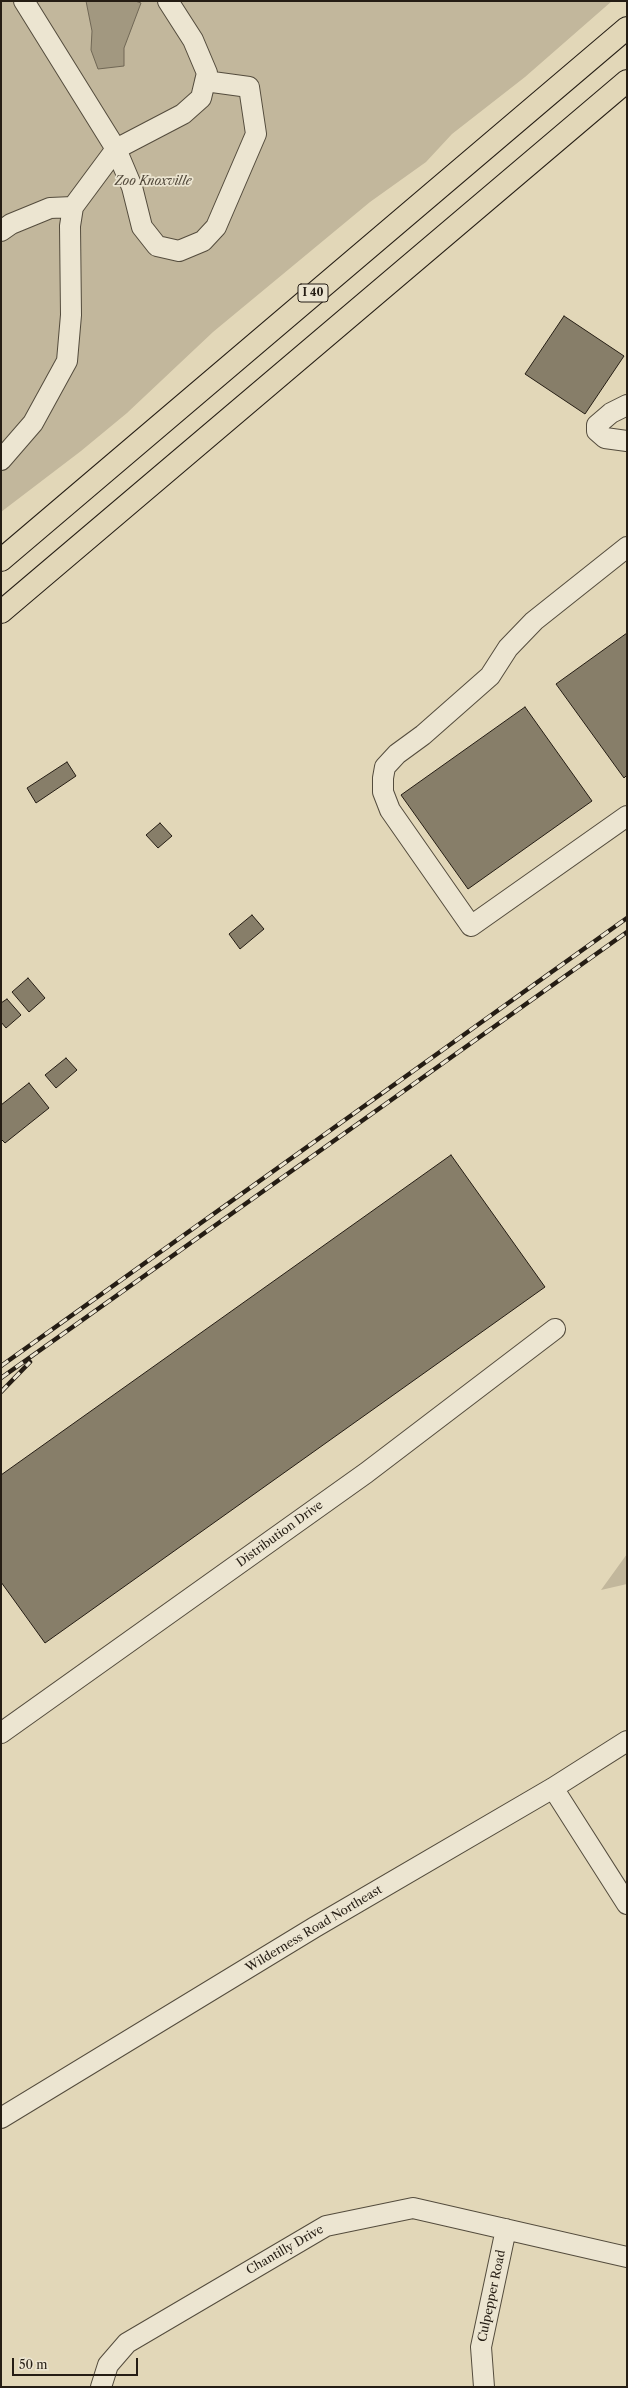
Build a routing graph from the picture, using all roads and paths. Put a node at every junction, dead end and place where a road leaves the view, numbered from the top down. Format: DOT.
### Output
graph roads {
  1 [pos="24,1"];
  2 [pos="168,1"];
  3 [pos="627,28"];
  4 [pos="205,80"];
  5 [pos="627,81"];
  6 [pos="116,149"];
  7 [pos="73,207"];
  8 [pos="1,231"];
  9 [pos="627,405"];
  10 [pos="622,440"];
  11 [pos="1,460"];
  12 [pos="627,547"];
  13 [pos="1,560"];
  14 [pos="1,612"];
  15 [pos="627,816"];
  16 [pos="555,1329"];
  17 [pos="1,1734"];
  18 [pos="627,1741"];
  19 [pos="553,1788"];
  20 [pos="627,1904"];
  21 [pos="1,2118"];
  22 [pos="506,2229"];
  23 [pos="627,2257"];
  24 [pos="101,2387"];
  25 [pos="484,2387"];
  1 -- 6 [label="street"];
  2 -- 4 [label="street"];
  3 -- 13 [label="highway, I 40"];
  4 -- 6 [label="street"];
  4 -- 6 [label="street"];
  5 -- 14 [label="highway"];
  6 -- 7 [label="street"];
  7 -- 8 [label="street"];
  7 -- 11 [label="street"];
  9 -- 10 [label="street"];
  12 -- 15 [label="street"];
  16 -- 17 [label="street, Distribution Drive"];
  18 -- 19 [label="street, Wilderness Road Northeast"];
  19 -- 20 [label="street"];
  19 -- 21 [label="street, Wilderness Road Northeast"];
  22 -- 23 [label="street, Chantilly Drive"];
  22 -- 24 [label="street, Chantilly Drive"];
  22 -- 25 [label="street, Culpepper Road"];
}
